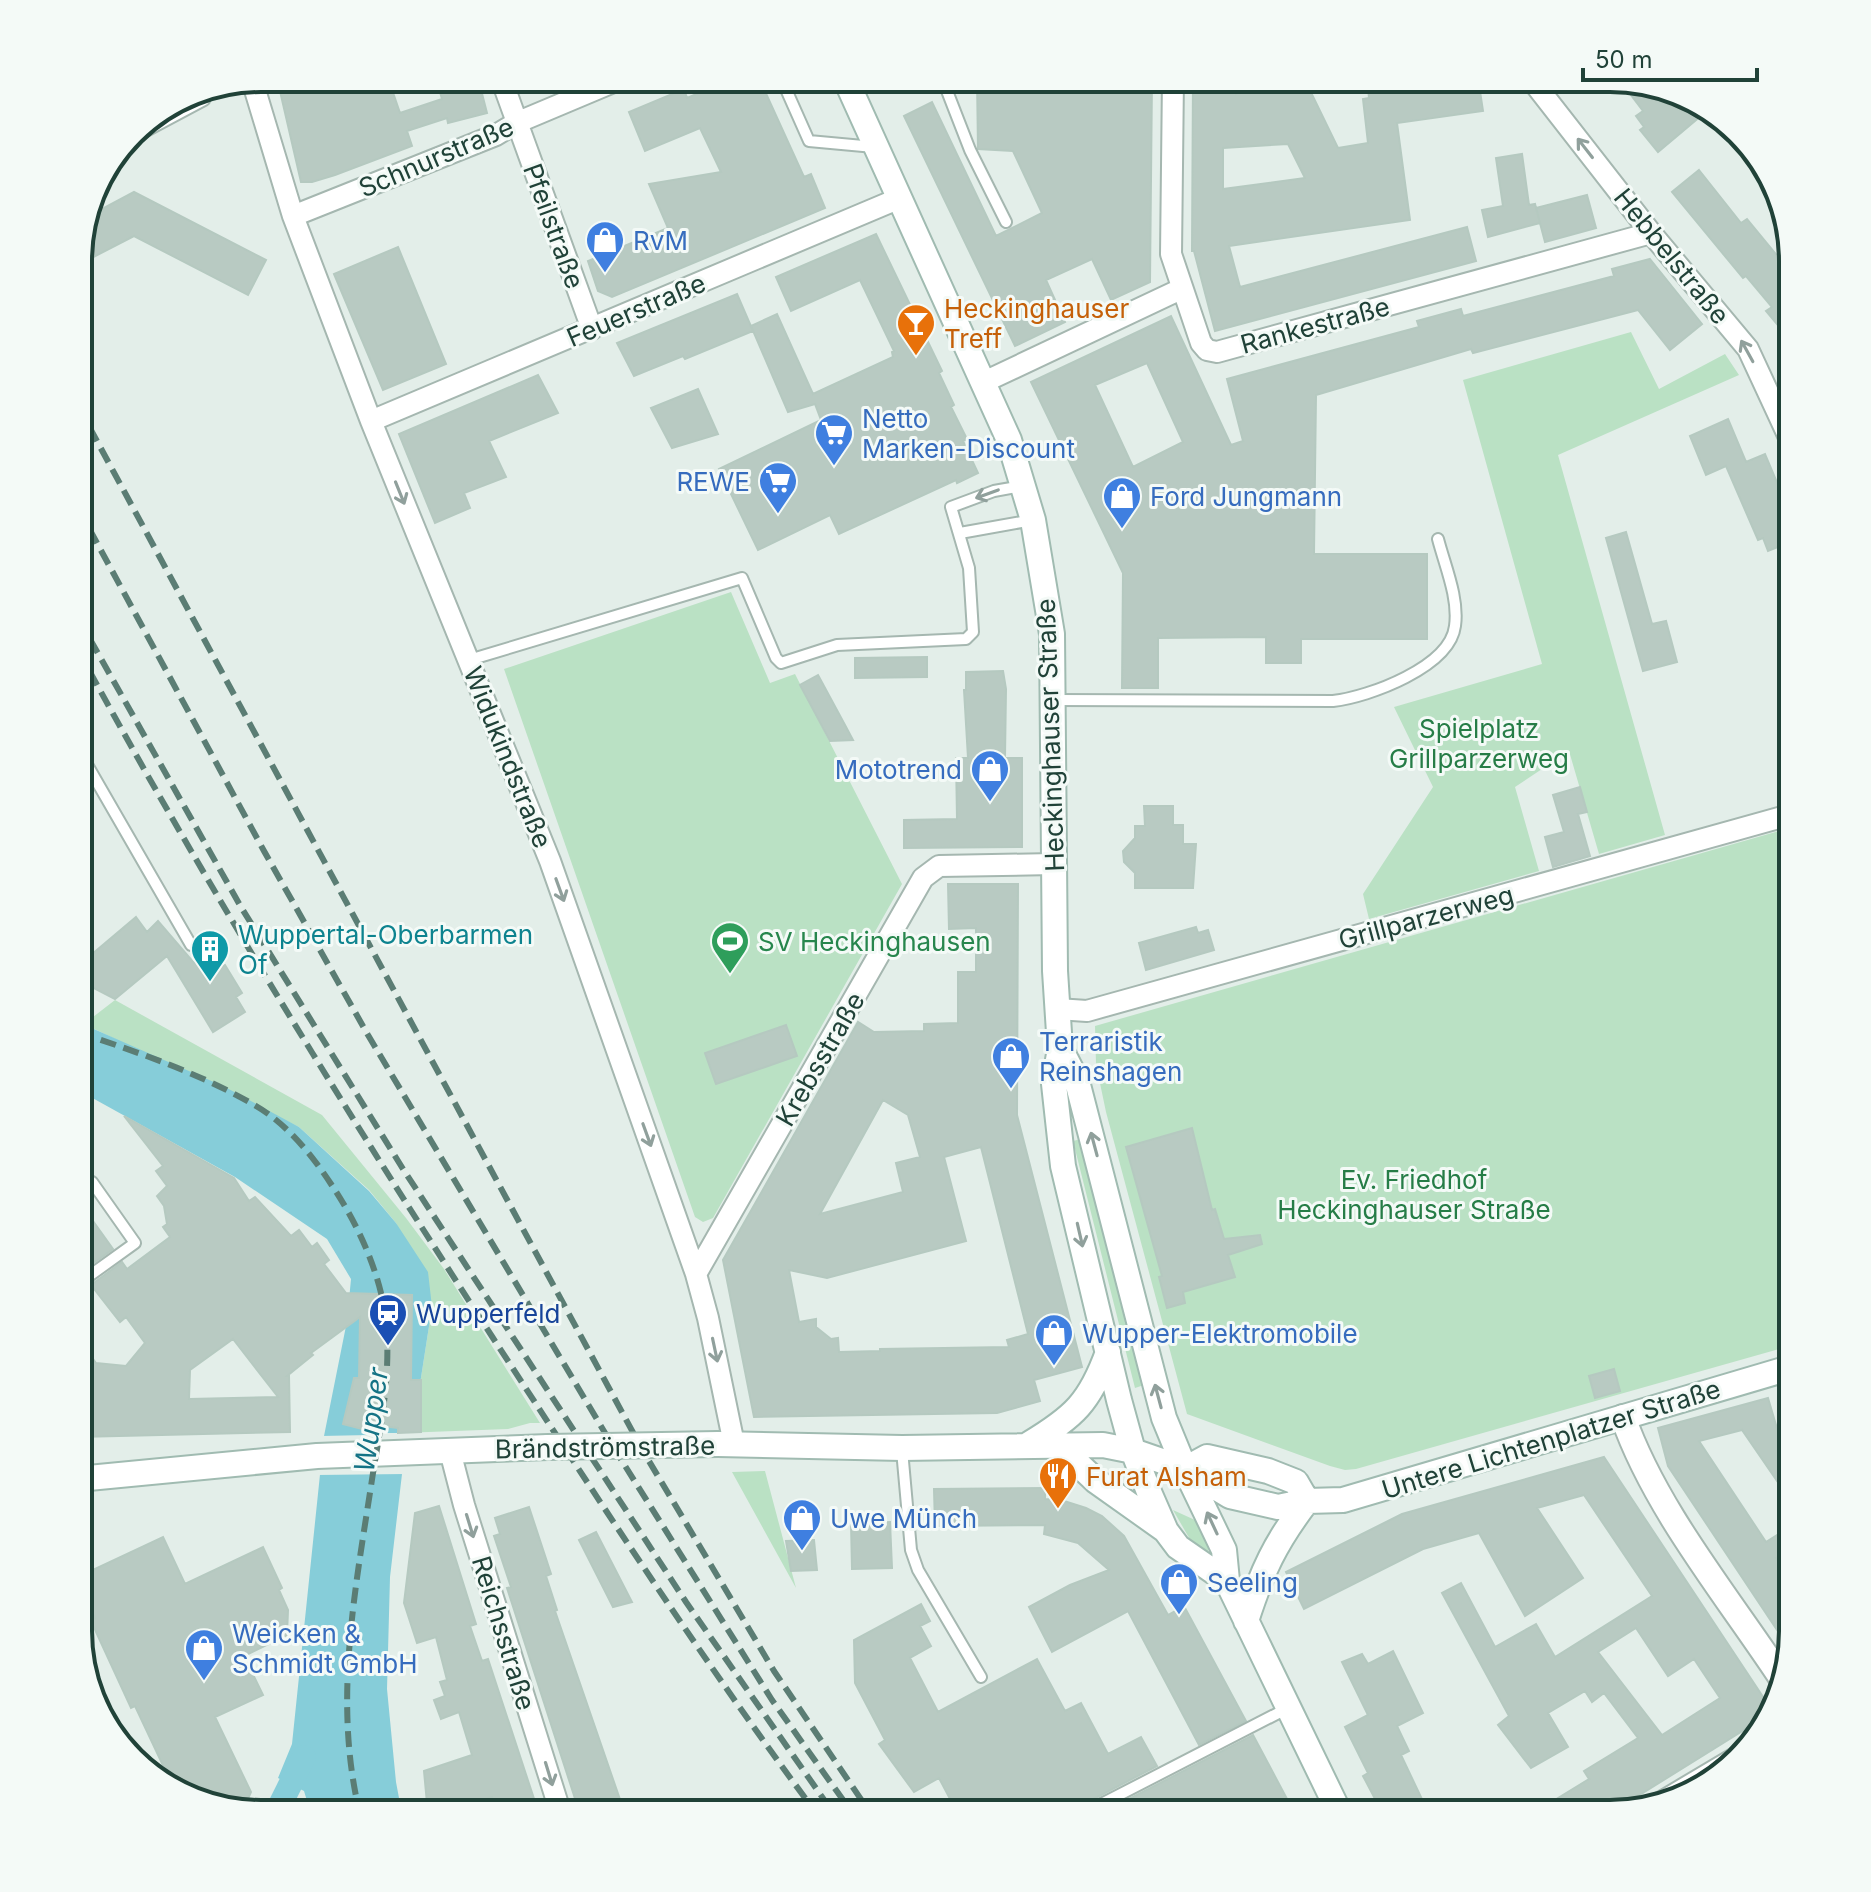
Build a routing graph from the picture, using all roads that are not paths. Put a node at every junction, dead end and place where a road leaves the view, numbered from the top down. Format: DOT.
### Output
graph roads {
  1 [pos="256,92"];
  2 [pos="506,92"];
  3 [pos="590,92"];
  4 [pos="787,92"];
  5 [pos="851,92"];
  6 [pos="947,92"];
  7 [pos="1173,92"];
  8 [pos="1541,92"];
  9 [pos="516,123"];
  10 [pos="877,148"];
  11 [pos="900,198"];
  12 [pos="293,216"];
  13 [pos="1006,222"];
  14 [pos="1651,233"];
  15 [pos="1181,289"];
  16 [pos="592,329"];
  17 [pos="984,382"];
  18 [pos="1779,416"];
  19 [pos="371,421"];
  20 [pos="1024,485"];
  21 [pos="1033,520"];
  22 [pos="960,533"];
  23 [pos="1438,539"];
  24 [pos="469,660"];
  25 [pos="1054,700"];
  26 [pos="92,773"];
  27 [pos="1779,818"];
  28 [pos="1054,864"];
  29 [pos="191,945"];
  30 [pos="1057,1009"];
  31 [pos="1060,1048"];
  32 [pos="92,1182"];
  33 [pos="92,1274"];
  34 [pos="696,1274"];
  35 [pos="1108,1352"];
  36 [pos="1779,1371"];
  37 [pos="1623,1417"];
  38 [pos="726,1444"];
  39 [pos="1029,1444"];
  40 [pos="1058,1445"];
  41 [pos="902,1448"];
  42 [pos="450,1451"];
  43 [pos="1133,1451"];
  44 [pos="1185,1469"];
  45 [pos="92,1478"];
  46 [pos="1307,1501"];
  47 [pos="1166,1531"];
  48 [pos="1227,1581"];
  49 [pos="1246,1621"];
  50 [pos="1775,1668"];
  51 [pos="981,1677"];
  52 [pos="1288,1708"];
  53 [pos="557,1800"];
  54 [pos="1109,1800"];
  55 [pos="1333,1800"];
  1 -- 12 [label="street, Widukindstraße"];
  2 -- 9 [label="street, Pfeilstraße"];
  3 -- 9 [label="street, Schnurstraße"];
  4 -- 10 [label="lane"];
  5 -- 10 [label="main road, Heckinghauser Straße"];
  6 -- 13 [label="lane"];
  7 -- 15 [label="street, Rankestraße"];
  14 -- 8 [label="street, Hebbelstraße, one-way"];
  9 -- 12 [label="street, Schnurstraße"];
  9 -- 16 [label="street, Pfeilstraße"];
  10 -- 11 [label="main road, Heckinghauser Straße"];
  11 -- 16 [label="street, Feuerstraße"];
  11 -- 17 [label="main road, Heckinghauser Straße"];
  12 -- 19 [label="street, Widukindstraße"];
  14 -- 15 [label="street, Rankestraße"];
  18 -- 14 [label="street, Hebbelstraße, one-way"];
  15 -- 17 [label="street"];
  16 -- 19 [label="street, Feuerstraße"];
  17 -- 20 [label="main road, Heckinghauser Straße"];
  19 -- 24 [label="street, Widukindstraße, one-way"];
  20 -- 21 [label="main road, Heckinghauser Straße"];
  20 -- 22 [label="lane, one-way"];
  21 -- 22 [label="lane"];
  21 -- 25 [label="main road, Heckinghauser Straße"];
  22 -- 24 [label="lane"];
  23 -- 25 [label="lane"];
  24 -- 34 [label="street, Widukindstraße, one-way"];
  25 -- 28 [label="main road, Heckinghauser Straße"];
  26 -- 29 [label="lane"];
  27 -- 30 [label="street, Grillparzerweg"];
  28 -- 30 [label="main road, Heckinghauser Straße"];
  28 -- 34 [label="street, Krebsstraße"];
  30 -- 31 [label="main road, Heckinghauser Straße"];
  31 -- 35 [label="main road, Heckinghauser Straße, one-way"];
  44 -- 31 [label="main road, Heckinghauser Straße, one-way"];
  32 -- 33 [label="lane"];
  34 -- 38 [label="street, Widukindstraße, one-way"];
  35 -- 39 [label="main road"];
  35 -- 43 [label="main road, Heckinghauser Straße"];
  36 -- 37 [label="main road, Untere Lichtenplatzer Straße"];
  37 -- 46 [label="main road, Untere Lichtenplatzer Straße"];
  37 -- 50 [label="main road"];
  38 -- 41 [label="main road, Brändströmstraße"];
  38 -- 42 [label="main road, Brändströmstraße, bridge"];
  39 -- 40 [label="main road, Brändströmstraße"];
  39 -- 41 [label="main road, Brändströmstraße"];
  40 -- 43 [label="main road, Brändströmstraße"];
  40 -- 47 [label="main road"];
  41 -- 51 [label="lane"];
  42 -- 45 [label="main road, Brändströmstraße"];
  42 -- 53 [label="street, Reichsstraße, one-way"];
  43 -- 44 [label="main road, Untere Lichtenplatzer Straße"];
  43 -- 47 [label="main road, Heckinghauser Straße"];
  44 -- 46 [label="main road, Untere Lichtenplatzer Straße"];
  44 -- 46 [label="main road"];
  48 -- 44 [label="main road, Heckinghauser Straße, one-way"];
  46 -- 49 [label="main road"];
  47 -- 48 [label="main road, Heckinghauser Straße"];
  48 -- 49 [label="main road, Heckinghauser Straße"];
  49 -- 52 [label="main road, Heckinghauser Straße"];
  52 -- 54 [label="lane"];
  52 -- 55 [label="main road, Heckinghauser Straße"];
}
